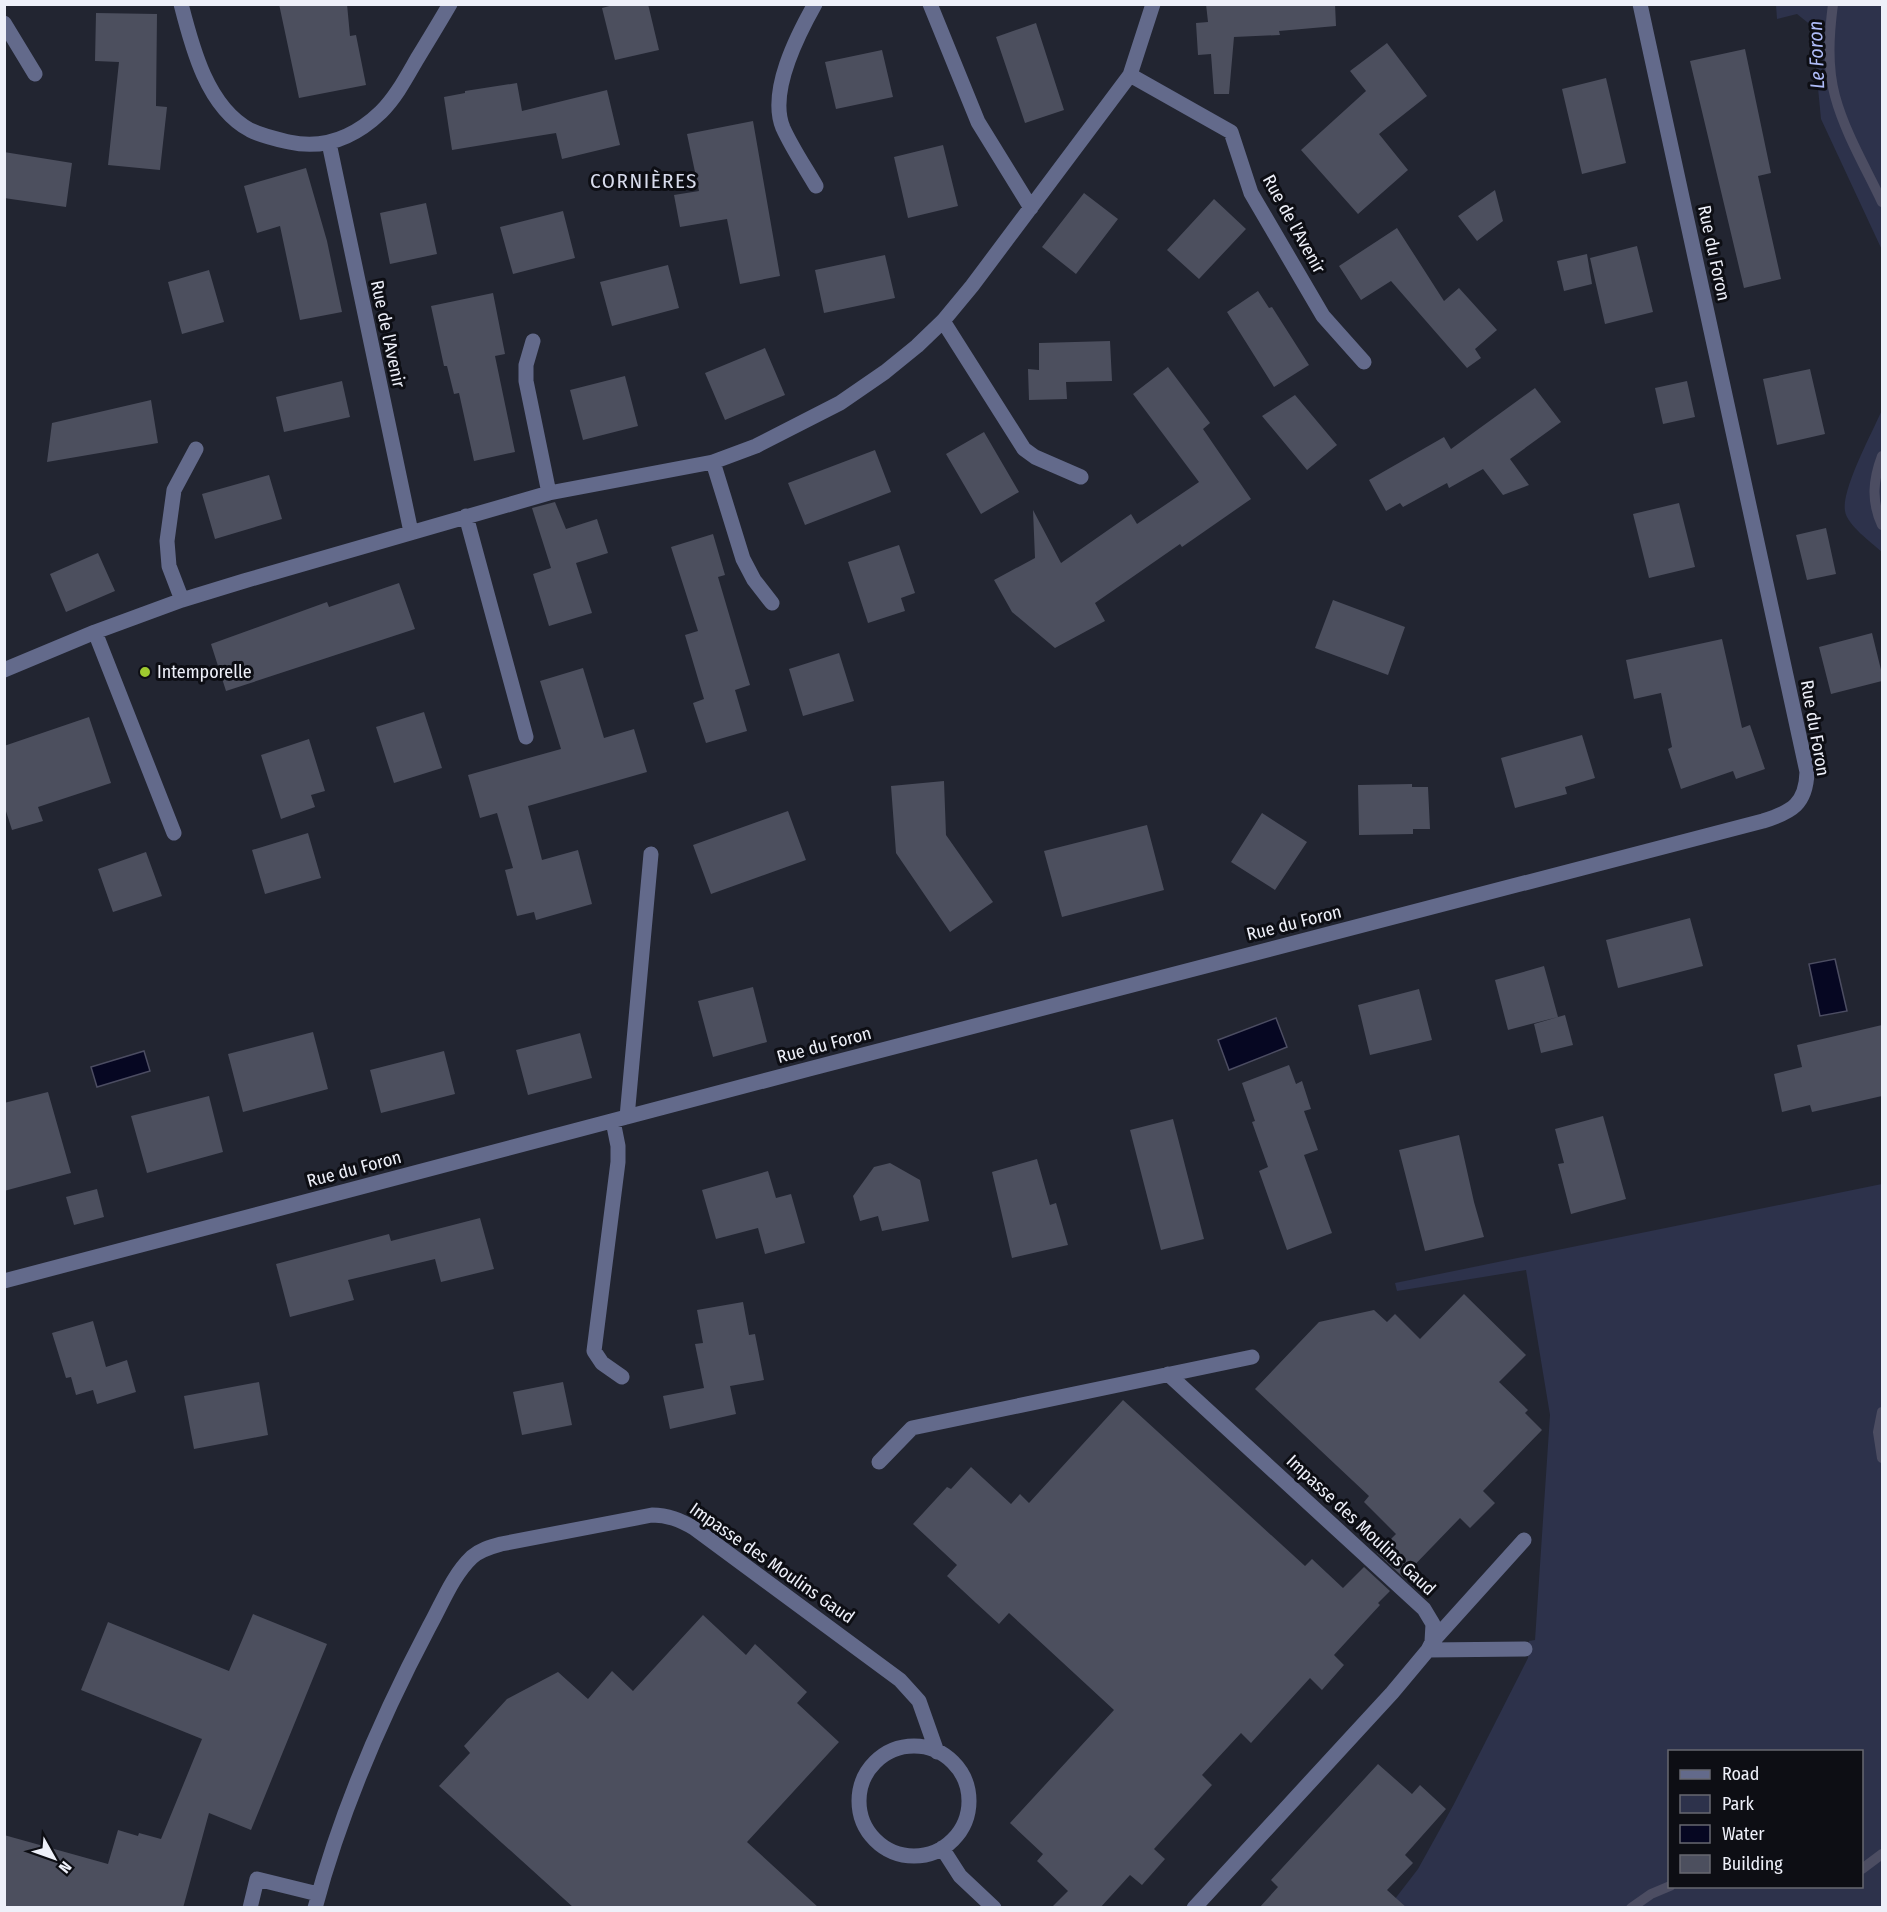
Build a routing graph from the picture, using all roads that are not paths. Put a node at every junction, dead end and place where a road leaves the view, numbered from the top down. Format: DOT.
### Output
graph roads {
  1 [pos="181,4"];
  2 [pos="450,4"];
  3 [pos="815,4"];
  4 [pos="930,4"];
  5 [pos="1154,4"];
  6 [pos="1640,4"];
  7 [pos="4,23"];
  8 [pos="35,74"];
  9 [pos="1130,75"];
  10 [pos="329,143"];
  11 [pos="816,186"];
  12 [pos="1031,208"];
  13 [pos="943,321"];
  14 [pos="533,341"];
  15 [pos="1364,362"];
  16 [pos="196,449"];
  17 [pos="713,462"];
  18 [pos="1081,477"];
  19 [pos="549,493"];
  20 [pos="466,516"];
  21 [pos="411,532"];
  22 [pos="182,600"];
  23 [pos="772,603"];
  24 [pos="95,632"];
  25 [pos="4,670"];
  26 [pos="526,737"];
  27 [pos="174,833"];
  28 [pos="651,854"];
  29 [pos="620,1119"];
  30 [pos="4,1281"];
  31 [pos="1252,1357"];
  32 [pos="1168,1374"];
  33 [pos="622,1377"];
  34 [pos="879,1462"];
  35 [pos="1524,1540"];
  36 [pos="1430,1646"];
  37 [pos="1525,1649"];
  38 [pos="937,1752"];
  39 [pos="942,1848"];
  40 [pos="316,1901"];
  41 [pos="250,1908"];
  42 [pos="994,1908"];
  43 [pos="1194,1908"];
  1 -- 10 [label="street"];
  2 -- 10 [label="street"];
  3 -- 11 [label="street"];
  4 -- 12 [label="street"];
  5 -- 9 [label="street"];
  6 -- 29 [label="street, Rue du Foron"];
  7 -- 8 [label="street"];
  9 -- 12 [label="street"];
  9 -- 15 [label="street, Rue de l'Avenir"];
  10 -- 21 [label="street, Rue de l'Avenir"];
  12 -- 13 [label="street"];
  13 -- 17 [label="street"];
  13 -- 18 [label="street"];
  14 -- 19 [label="street"];
  16 -- 22 [label="street"];
  17 -- 19 [label="street"];
  17 -- 23 [label="street"];
  19 -- 20 [label="street"];
  20 -- 21 [label="street"];
  20 -- 26 [label="street"];
  21 -- 22 [label="street"];
  22 -- 24 [label="street"];
  24 -- 25 [label="street"];
  24 -- 27 [label="street"];
  28 -- 29 [label="street"];
  29 -- 30 [label="street, Rue du Foron"];
  29 -- 33 [label="street"];
  31 -- 32 [label="street"];
  32 -- 34 [label="street"];
  32 -- 36 [label="street, Impasse des Moulins Gaud"];
  35 -- 36 [label="street"];
  36 -- 37 [label="street"];
  36 -- 43 [label="street"];
  38 -- 39 [label="street, Impasse des Moulins Gaud"];
  38 -- 39 [label="street"];
  38 -- 40 [label="street, Impasse des Moulins Gaud"];
  39 -- 42 [label="street"];
  40 -- 41 [label="street, Impasse des Moulins Gaud"];
}
